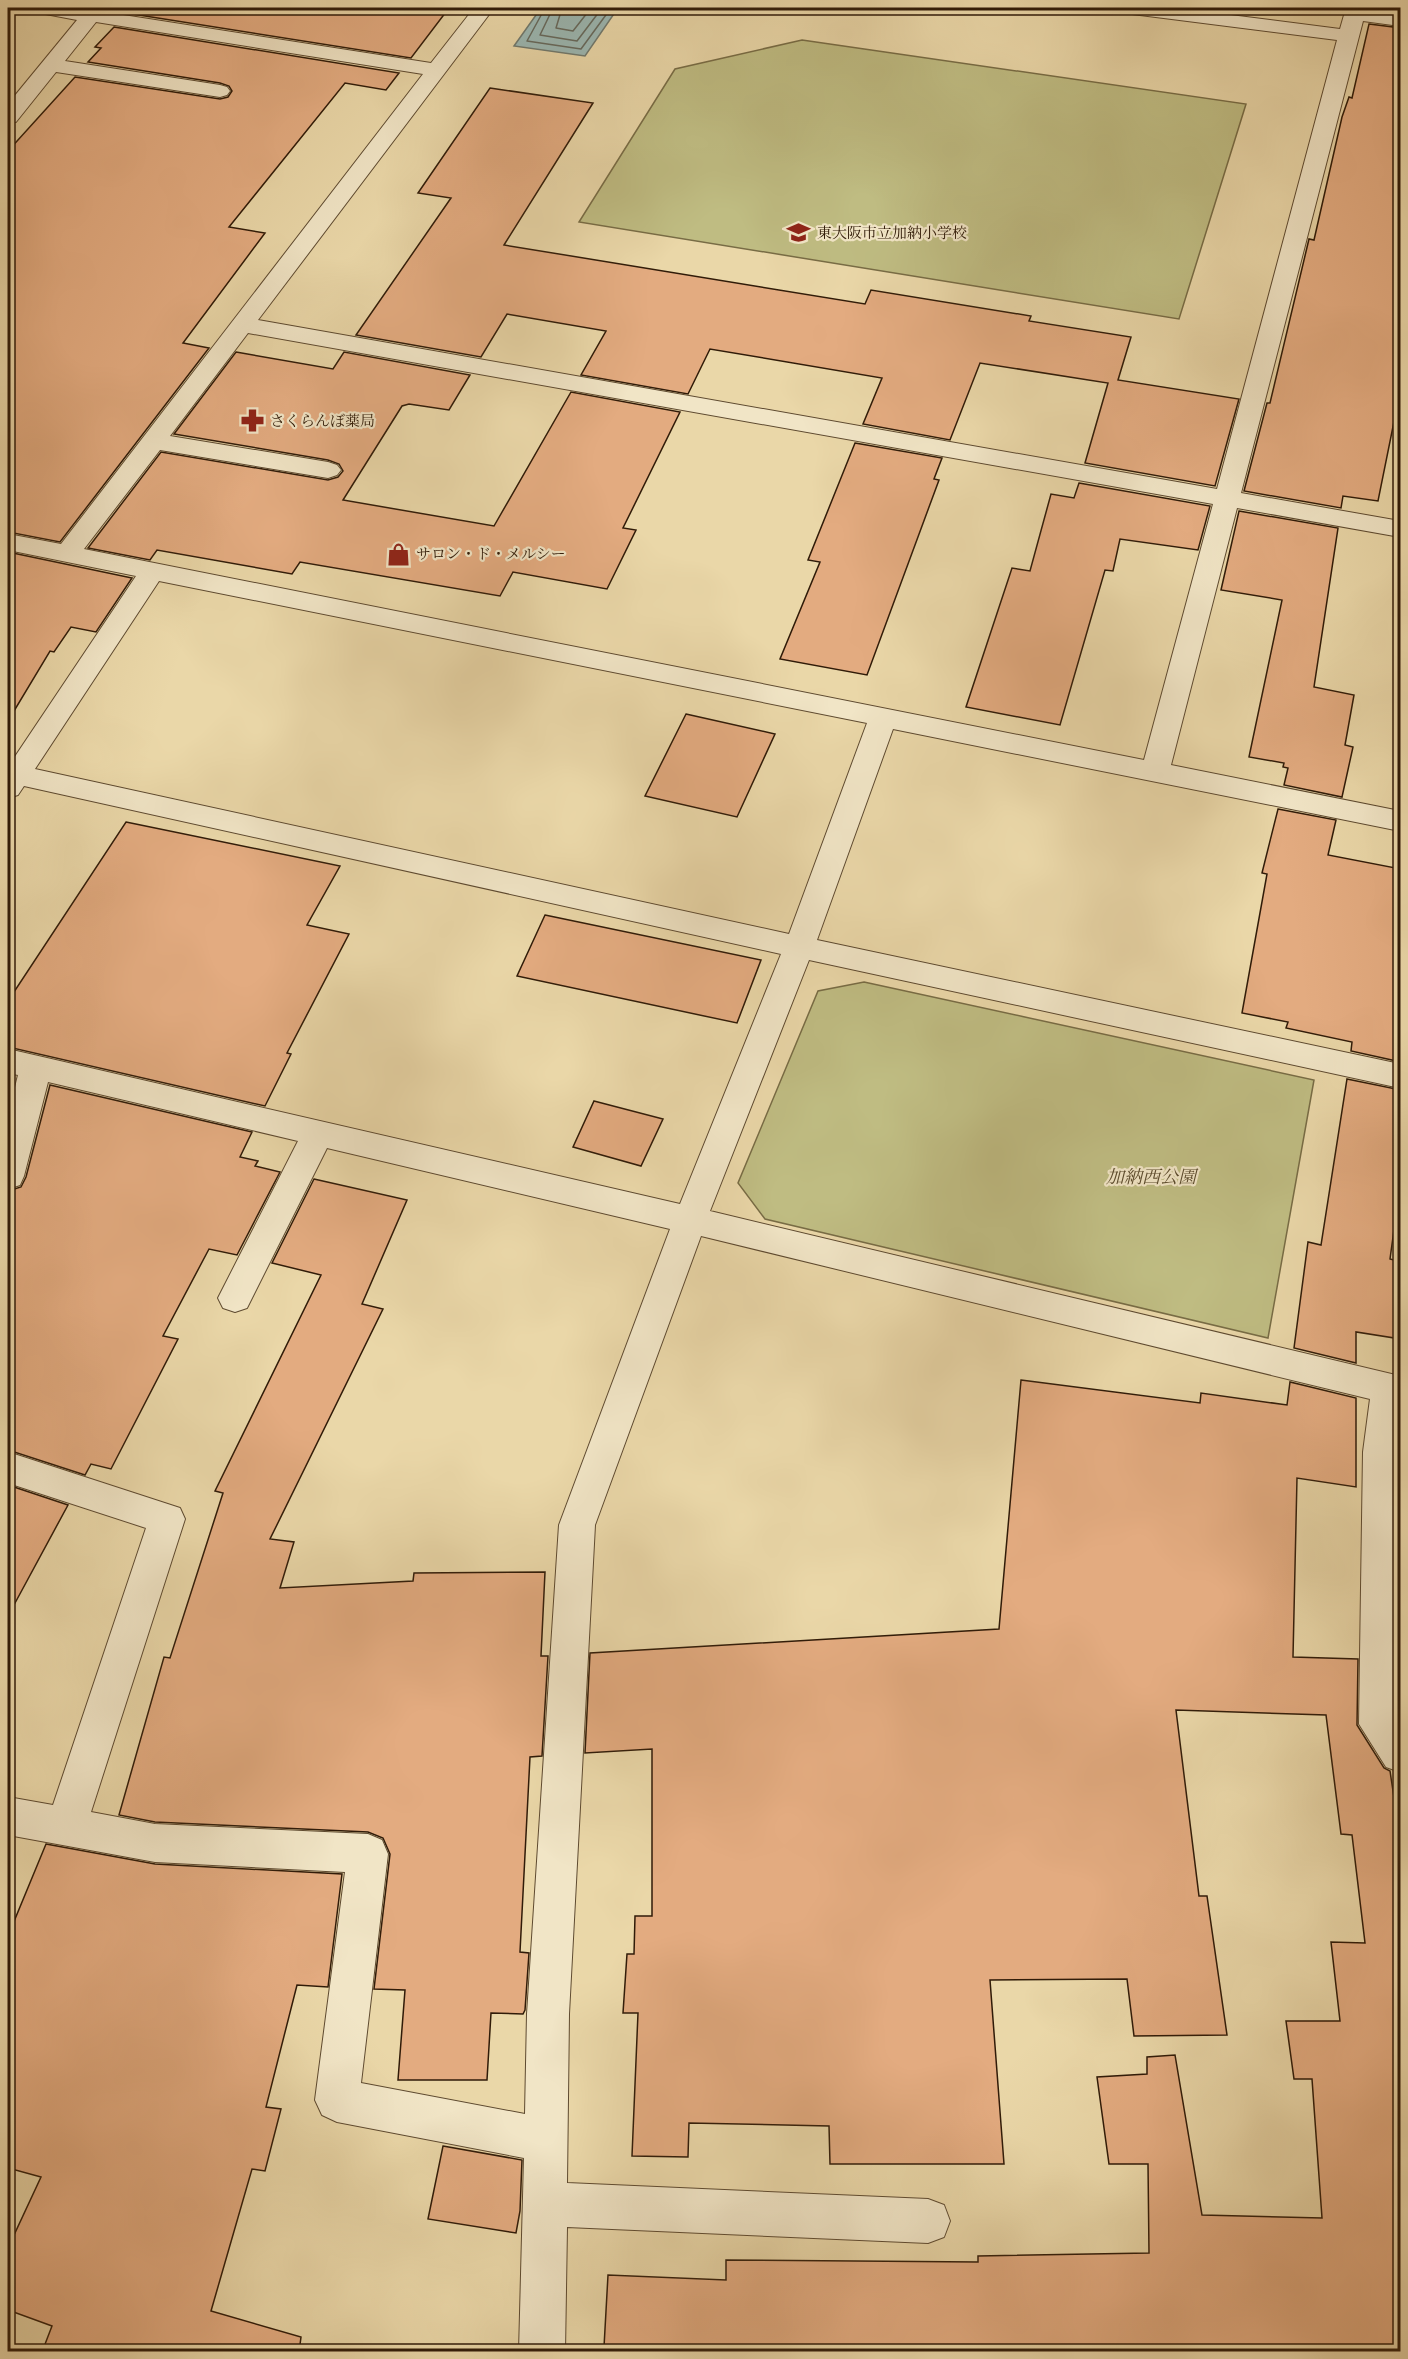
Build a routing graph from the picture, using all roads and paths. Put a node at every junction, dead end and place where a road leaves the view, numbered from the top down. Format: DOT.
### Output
graph roads {
  1 [pos="42,8"];
  2 [pos="484,8"];
  3 [pos="1132,8"];
  4 [pos="95,11"];
  5 [pos="1354,19"];
  6 [pos="1401,20"];
  7 [pos="51,65"];
  8 [pos="438,70"];
  9 [pos="220,91"];
  10 [pos="8,117"];
  11 [pos="240,324"];
  12 [pos="153,441"];
  13 [pos="328,470"];
  14 [pos="1226,499"];
  15 [pos="1401,529"];
  16 [pos="8,542"];
  17 [pos="67,554"];
  18 [pos="152,571"];
  19 [pos="884,717"];
  20 [pos="1155,773"];
  21 [pos="12,781"];
  22 [pos="1401,821"];
  23 [pos="799,947"];
  24 [pos="22,1064"];
  25 [pos="1401,1076"];
  26 [pos="318,1133"];
  27 [pos="8,1176"];
  28 [pos="690,1220"];
  29 [pos="235,1298"];
  30 [pos="1395,1390"];
  31 [pos="8,1468"];
  32 [pos="1401,1754"];
  33 [pos="8,1816"];
  34 [pos="66,1826"];
  35 [pos="545,2140"];
  36 [pos="544,2204"];
  37 [pos="928,2221"];
  38 [pos="542,2352"];
  1 -- 4 [label="street"];
  2 -- 8 [label="street"];
  3 -- 5 [label="street"];
  4 -- 7 [label="street"];
  4 -- 8 [label="street"];
  5 -- 6 [label="street"];
  5 -- 14 [label="street"];
  7 -- 9 [label="street"];
  7 -- 10 [label="street"];
  8 -- 11 [label="street"];
  11 -- 12 [label="street"];
  11 -- 14 [label="street"];
  12 -- 13 [label="street"];
  12 -- 17 [label="street"];
  14 -- 15 [label="street"];
  14 -- 20 [label="street"];
  16 -- 17 [label="street"];
  17 -- 18 [label="street"];
  18 -- 19 [label="street"];
  18 -- 21 [label="street"];
  19 -- 20 [label="street"];
  19 -- 23 [label="street"];
  20 -- 22 [label="street"];
  21 -- 23 [label="street"];
  23 -- 25 [label="street"];
  23 -- 28 [label="street"];
  24 -- 26 [label="street"];
  24 -- 27 [label="street"];
  26 -- 28 [label="street"];
  26 -- 29 [label="street"];
  28 -- 30 [label="street"];
  28 -- 35 [label="street"];
  30 -- 32 [label="street"];
  31 -- 34 [label="street"];
  33 -- 34 [label="street"];
  34 -- 35 [label="street"];
  35 -- 36 [label="street"];
  36 -- 37 [label="street"];
  36 -- 38 [label="street"];
}
